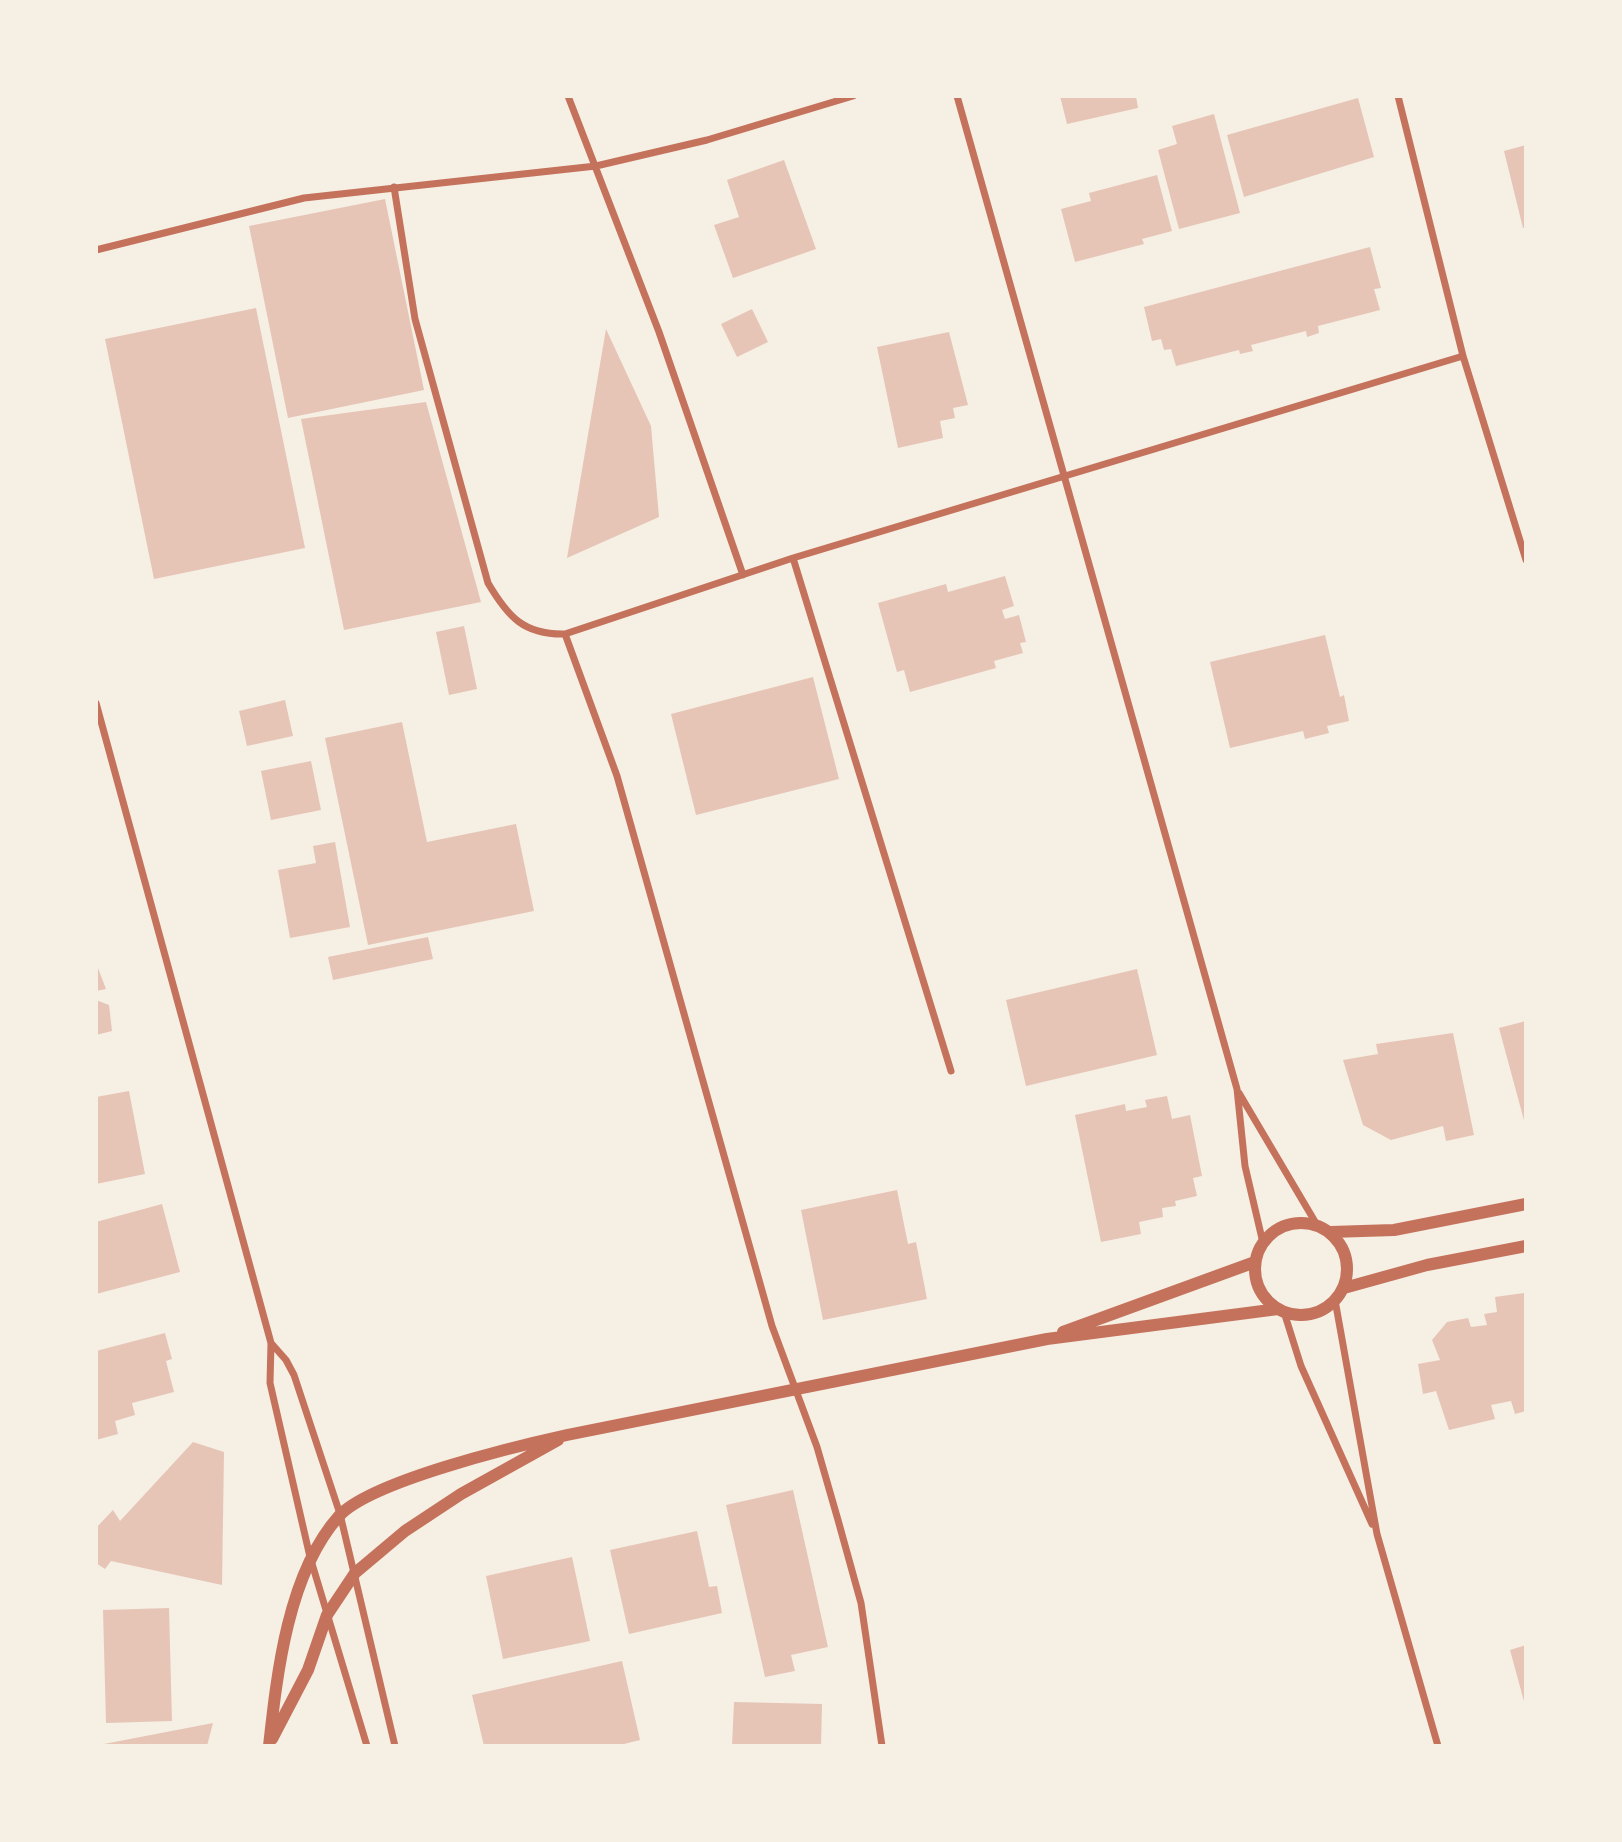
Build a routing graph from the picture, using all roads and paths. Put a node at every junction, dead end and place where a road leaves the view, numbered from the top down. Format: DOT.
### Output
graph roads {
  1 [pos="568,96"];
  2 [pos="853,96"];
  3 [pos="957,96"];
  4 [pos="1398,96"];
  5 [pos="596,166"];
  6 [pos="394,187"];
  7 [pos="96,250"];
  8 [pos="1463,356"];
  9 [pos="1064,476"];
  10 [pos="793,558"];
  11 [pos="1526,559"];
  12 [pos="743,575"];
  13 [pos="565,635"];
  14 [pos="96,703"];
  15 [pos="951,1071"];
  16 [pos="1237,1089"];
  17 [pos="1526,1205"];
  18 [pos="1317,1225"];
  19 [pos="1331,1232"];
  20 [pos="1263,1243"];
  21 [pos="1526,1246"];
  22 [pos="1255,1262"];
  23 [pos="1344,1288"];
  24 [pos="1335,1300"];
  25 [pos="1281,1310"];
  26 [pos="1047,1339"];
  27 [pos="271,1343"];
  28 [pos="793,1390"];
  29 [pos="567,1434"];
  30 [pos="340,1514"];
  31 [pos="1377,1534"];
  32 [pos="310,1557"];
  33 [pos="355,1573"];
  34 [pos="327,1615"];
  35 [pos="269,1744"];
  36 [pos="367,1746"];
  37 [pos="395,1746"];
  38 [pos="882,1746"];
  39 [pos="1438,1746"];
  1 -- 5 [label="street"];
  2 -- 5 [label="street"];
  3 -- 9 [label="street"];
  4 -- 8 [label="street"];
  5 -- 6 [label="street"];
  5 -- 12 [label="street"];
  6 -- 7 [label="street"];
  6 -- 13 [label="street"];
  8 -- 9 [label="street"];
  8 -- 11 [label="street"];
  9 -- 10 [label="street"];
  9 -- 16 [label="street"];
  10 -- 12 [label="street"];
  10 -- 15 [label="street"];
  12 -- 13 [label="street"];
  13 -- 28 [label="street"];
  14 -- 27 [label="street"];
  16 -- 18 [label="street"];
  16 -- 20 [label="street"];
  17 -- 19 [label="street"];
  18 -- 19 [label="street"];
  18 -- 20 [label="street"];
  19 -- 23 [label="street"];
  20 -- 22 [label="street"];
  21 -- 23 [label="street"];
  22 -- 25 [label="street"];
  22 -- 26 [label="street"];
  23 -- 24 [label="street"];
  24 -- 25 [label="street"];
  24 -- 31 [label="street"];
  25 -- 26 [label="street"];
  25 -- 31 [label="street"];
  26 -- 28 [label="street"];
  27 -- 30 [label="street"];
  27 -- 32 [label="street"];
  28 -- 29 [label="street"];
  28 -- 38 [label="street"];
  29 -- 30 [label="street"];
  29 -- 33 [label="street"];
  30 -- 32 [label="street"];
  30 -- 33 [label="street"];
  31 -- 39 [label="street"];
  32 -- 34 [label="street"];
  32 -- 35 [label="street"];
  33 -- 34 [label="street"];
  33 -- 37 [label="street"];
  34 -- 35 [label="street"];
  34 -- 36 [label="street"];
}
